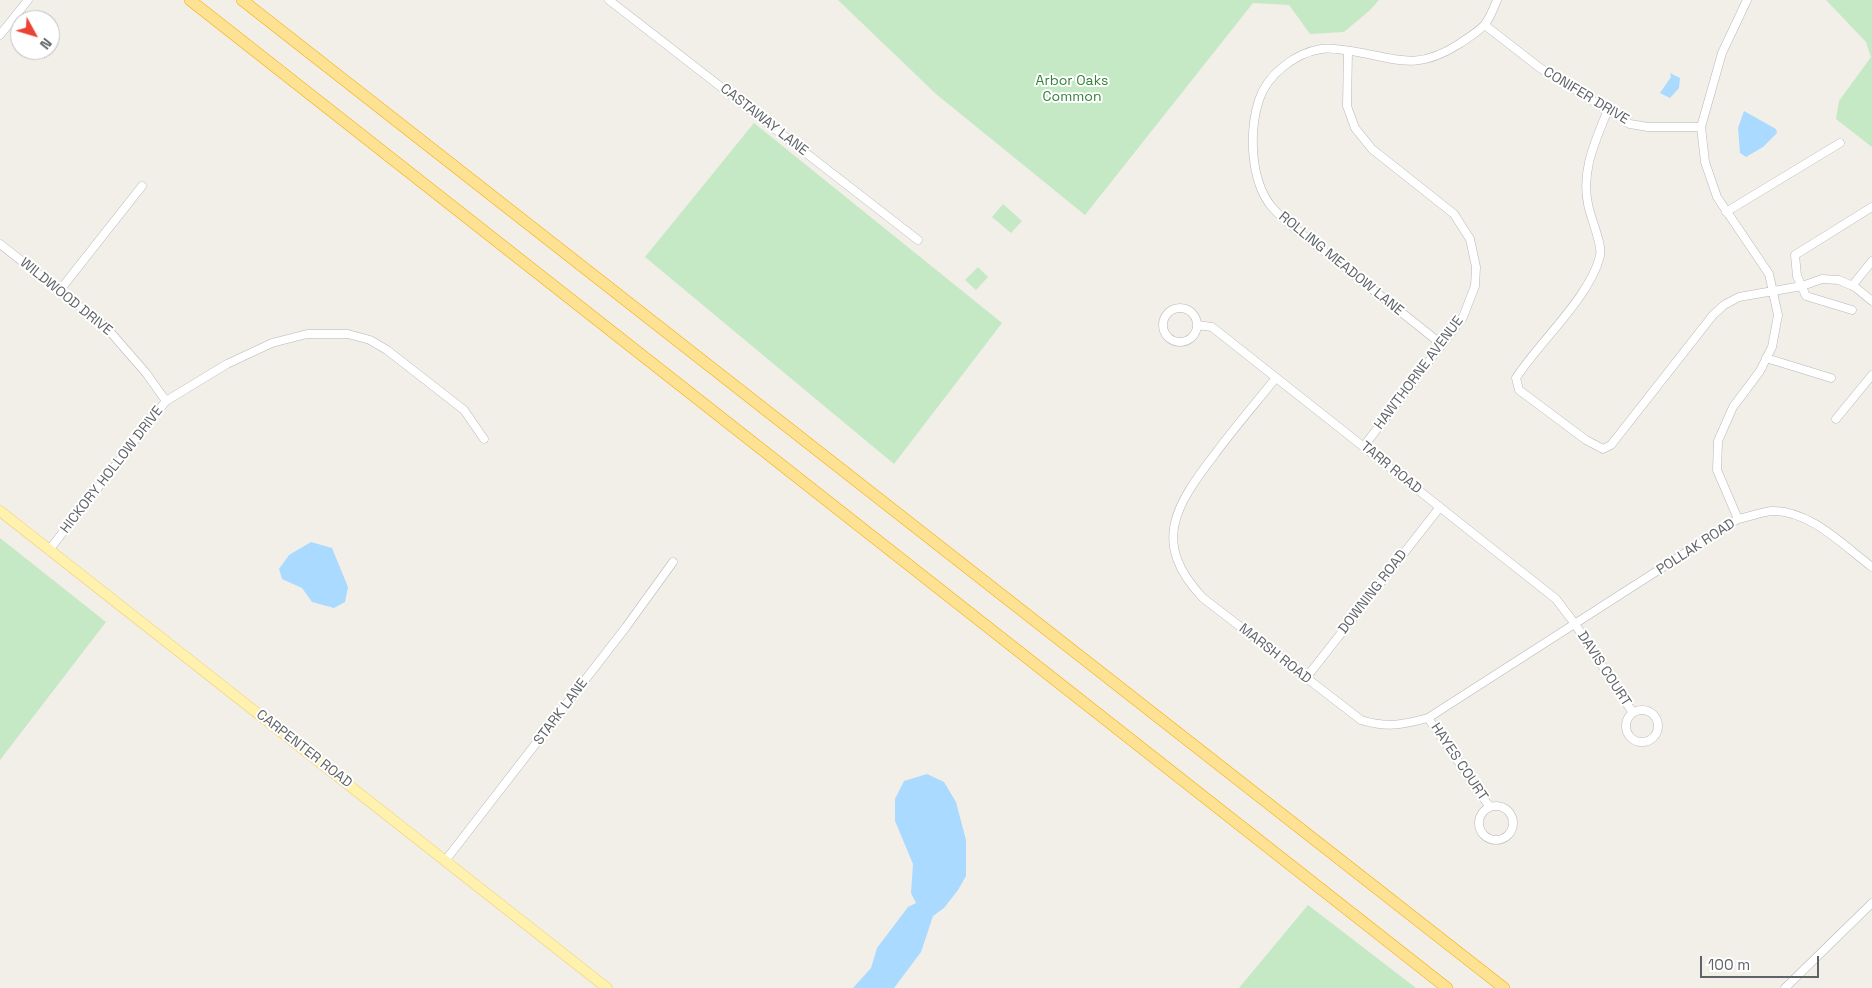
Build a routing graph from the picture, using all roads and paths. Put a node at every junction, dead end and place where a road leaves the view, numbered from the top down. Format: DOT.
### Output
graph roads {
  1 [pos="28,0"];
  2 [pos="190,0"];
  3 [pos="242,0"];
  4 [pos="609,0"];
  5 [pos="1497,0"];
  6 [pos="1748,0"];
  7 [pos="1486,26"];
  8 [pos="0,36"];
  9 [pos="1348,51"];
  10 [pos="1607,112"];
  11 [pos="1701,127"];
  12 [pos="1840,143"];
  13 [pos="142,186"];
  14 [pos="1872,207"];
  15 [pos="1726,212"];
  16 [pos="918,240"];
  17 [pos="0,244"];
  18 [pos="1872,261"];
  19 [pos="1802,286"];
  20 [pos="1852,286"];
  21 [pos="60,290"];
  22 [pos="1774,290"];
  23 [pos="1872,301"];
  24 [pos="1852,310"];
  25 [pos="1197,325"];
  26 [pos="1441,344"];
  27 [pos="1766,358"];
  28 [pos="1872,375"];
  29 [pos="1832,378"];
  30 [pos="1275,379"];
  31 [pos="166,401"];
  32 [pos="1836,419"];
  33 [pos="484,439"];
  34 [pos="1364,446"];
  35 [pos="1440,507"];
  36 [pos="0,511"];
  37 [pos="1738,519"];
  38 [pos="50,550"];
  39 [pos="673,562"];
  40 [pos="1872,568"];
  41 [pos="1575,624"];
  42 [pos="1306,678"];
  43 [pos="1633,713"];
  44 [pos="1428,718"];
  45 [pos="1489,806"];
  46 [pos="445,861"];
  47 [pos="1872,903"];
  48 [pos="607,988"];
  49 [pos="1447,988"];
  50 [pos="1504,988"];
  51 [pos="1785,988"];
  1 -- 8 [label="street"];
  2 -- 49 [label="highway"];
  3 -- 50 [label="highway"];
  4 -- 16 [label="street, CASTAWAY LANE"];
  5 -- 7 [label="street"];
  6 -- 11 [label="street"];
  7 -- 9 [label="street, ROLLING MEADOW LANE"];
  7 -- 10 [label="street, CONIFER DRIVE"];
  9 -- 26 [label="street, HAWTHORNE AVENUE"];
  9 -- 26 [label="street, ROLLING MEADOW LANE"];
  10 -- 11 [label="street, CONIFER DRIVE"];
  10 -- 22 [label="street"];
  11 -- 15 [label="street"];
  12 -- 15 [label="street"];
  13 -- 21 [label="street"];
  14 -- 19 [label="street"];
  15 -- 22 [label="street"];
  17 -- 21 [label="street, WILDWOOD DRIVE"];
  18 -- 20 [label="street"];
  19 -- 20 [label="street"];
  19 -- 22 [label="street"];
  19 -- 24 [label="street"];
  20 -- 23 [label="street"];
  21 -- 31 [label="street, WILDWOOD DRIVE"];
  22 -- 27 [label="street"];
  25 -- 25 [label="street"];
  25 -- 30 [label="street, TARR ROAD"];
  26 -- 34 [label="street, HAWTHORNE AVENUE"];
  27 -- 29 [label="street"];
  27 -- 37 [label="street"];
  28 -- 32 [label="street"];
  30 -- 34 [label="street, TARR ROAD"];
  30 -- 42 [label="street, MARSH ROAD"];
  31 -- 33 [label="street, HICKORY HOLLOW DRIVE"];
  31 -- 38 [label="street, HICKORY HOLLOW DRIVE"];
  34 -- 35 [label="street, TARR ROAD"];
  35 -- 41 [label="street, TARR ROAD"];
  35 -- 42 [label="street, DOWNING ROAD"];
  36 -- 38 [label="main road, CARPENTER ROAD"];
  37 -- 40 [label="street, POLLAK ROAD"];
  37 -- 41 [label="street, POLLAK ROAD"];
  38 -- 46 [label="main road, CARPENTER ROAD"];
  39 -- 46 [label="street, STARK LANE"];
  41 -- 43 [label="street, DAVIS COURT"];
  41 -- 44 [label="street, MARSH ROAD"];
  42 -- 44 [label="street, MARSH ROAD"];
  43 -- 43 [label="street, DAVIS COURT"];
  44 -- 45 [label="street, HAYES COURT"];
  45 -- 45 [label="street, HAYES COURT"];
  46 -- 48 [label="main road, CARPENTER ROAD"];
  47 -- 51 [label="street"];
}
